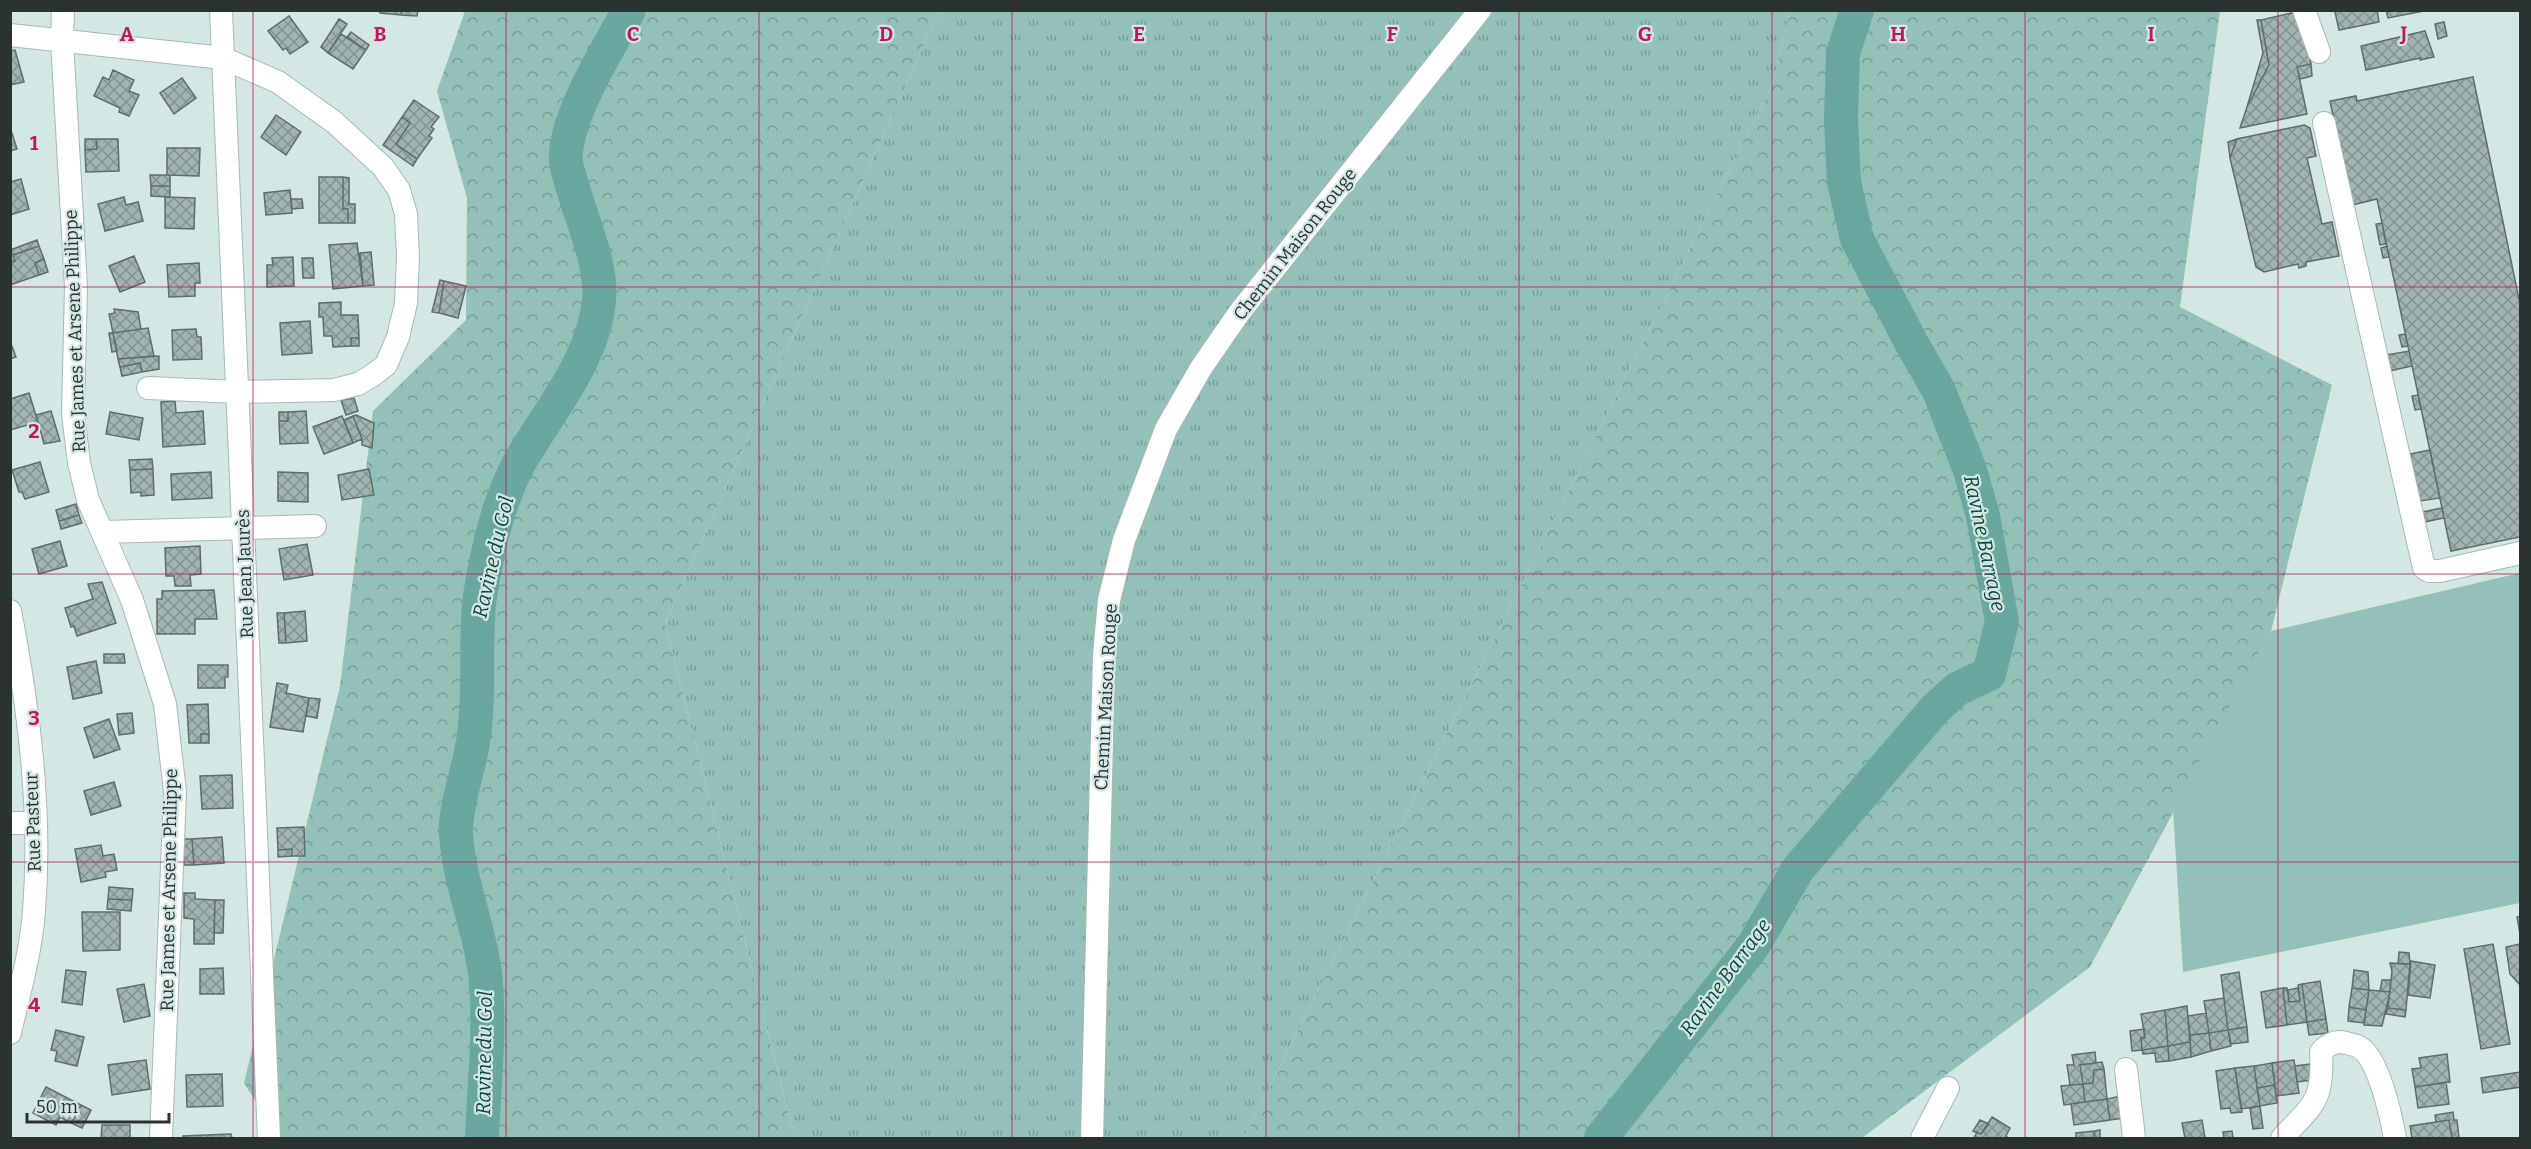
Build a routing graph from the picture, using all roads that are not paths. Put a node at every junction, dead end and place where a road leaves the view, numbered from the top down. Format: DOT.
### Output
graph roads {
  1 [pos="63,10"];
  2 [pos="221,10"];
  3 [pos="1480,10"];
  4 [pos="2304,10"];
  5 [pos="10,35"];
  6 [pos="62,40"];
  7 [pos="2319,52"];
  8 [pos="223,58"];
  9 [pos="2324,123"];
  10 [pos="148,388"];
  11 [pos="237,392"];
  12 [pos="315,526"];
  13 [pos="243,528"];
  14 [pos="104,532"];
  15 [pos="2520,553"];
  16 [pos="10,611"];
  17 [pos="10,823"];
  18 [pos="36,824"];
  19 [pos="17,971"];
  20 [pos="10,1033"];
  21 [pos="2126,1069"];
  22 [pos="1948,1088"];
  23 [pos="161,1138"];
  24 [pos="269,1138"];
  25 [pos="1092,1138"];
  26 [pos="1922,1138"];
  27 [pos="2134,1138"];
  28 [pos="2282,1138"];
  29 [pos="2396,1138"];
  1 -- 6 [label="street, Rue James et Arsene Philippe"];
  2 -- 8 [label="street, Rue Jean Jaurès"];
  3 -- 25 [label="street, Chemin Maison Rouge"];
  4 -- 7 [label="street"];
  5 -- 6 [label="street"];
  6 -- 8 [label="street"];
  6 -- 14 [label="street, Rue James et Arsene Philippe"];
  8 -- 11 [label="street, Rue Jean Jaurès"];
  8 -- 11 [label="street"];
  9 -- 15 [label="street"];
  10 -- 11 [label="street"];
  11 -- 13 [label="street, Rue Jean Jaurès"];
  12 -- 13 [label="street"];
  13 -- 14 [label="street"];
  13 -- 24 [label="street, Rue Jean Jaurès"];
  14 -- 23 [label="street, Rue James et Arsene Philippe"];
  16 -- 18 [label="street, Rue Pasteur"];
  17 -- 18 [label="street"];
  18 -- 19 [label="street, Rue Pasteur"];
  19 -- 20 [label="street, Rue Pasteur"];
  21 -- 27 [label="street"];
  22 -- 26 [label="street"];
  28 -- 29 [label="street"];
}
